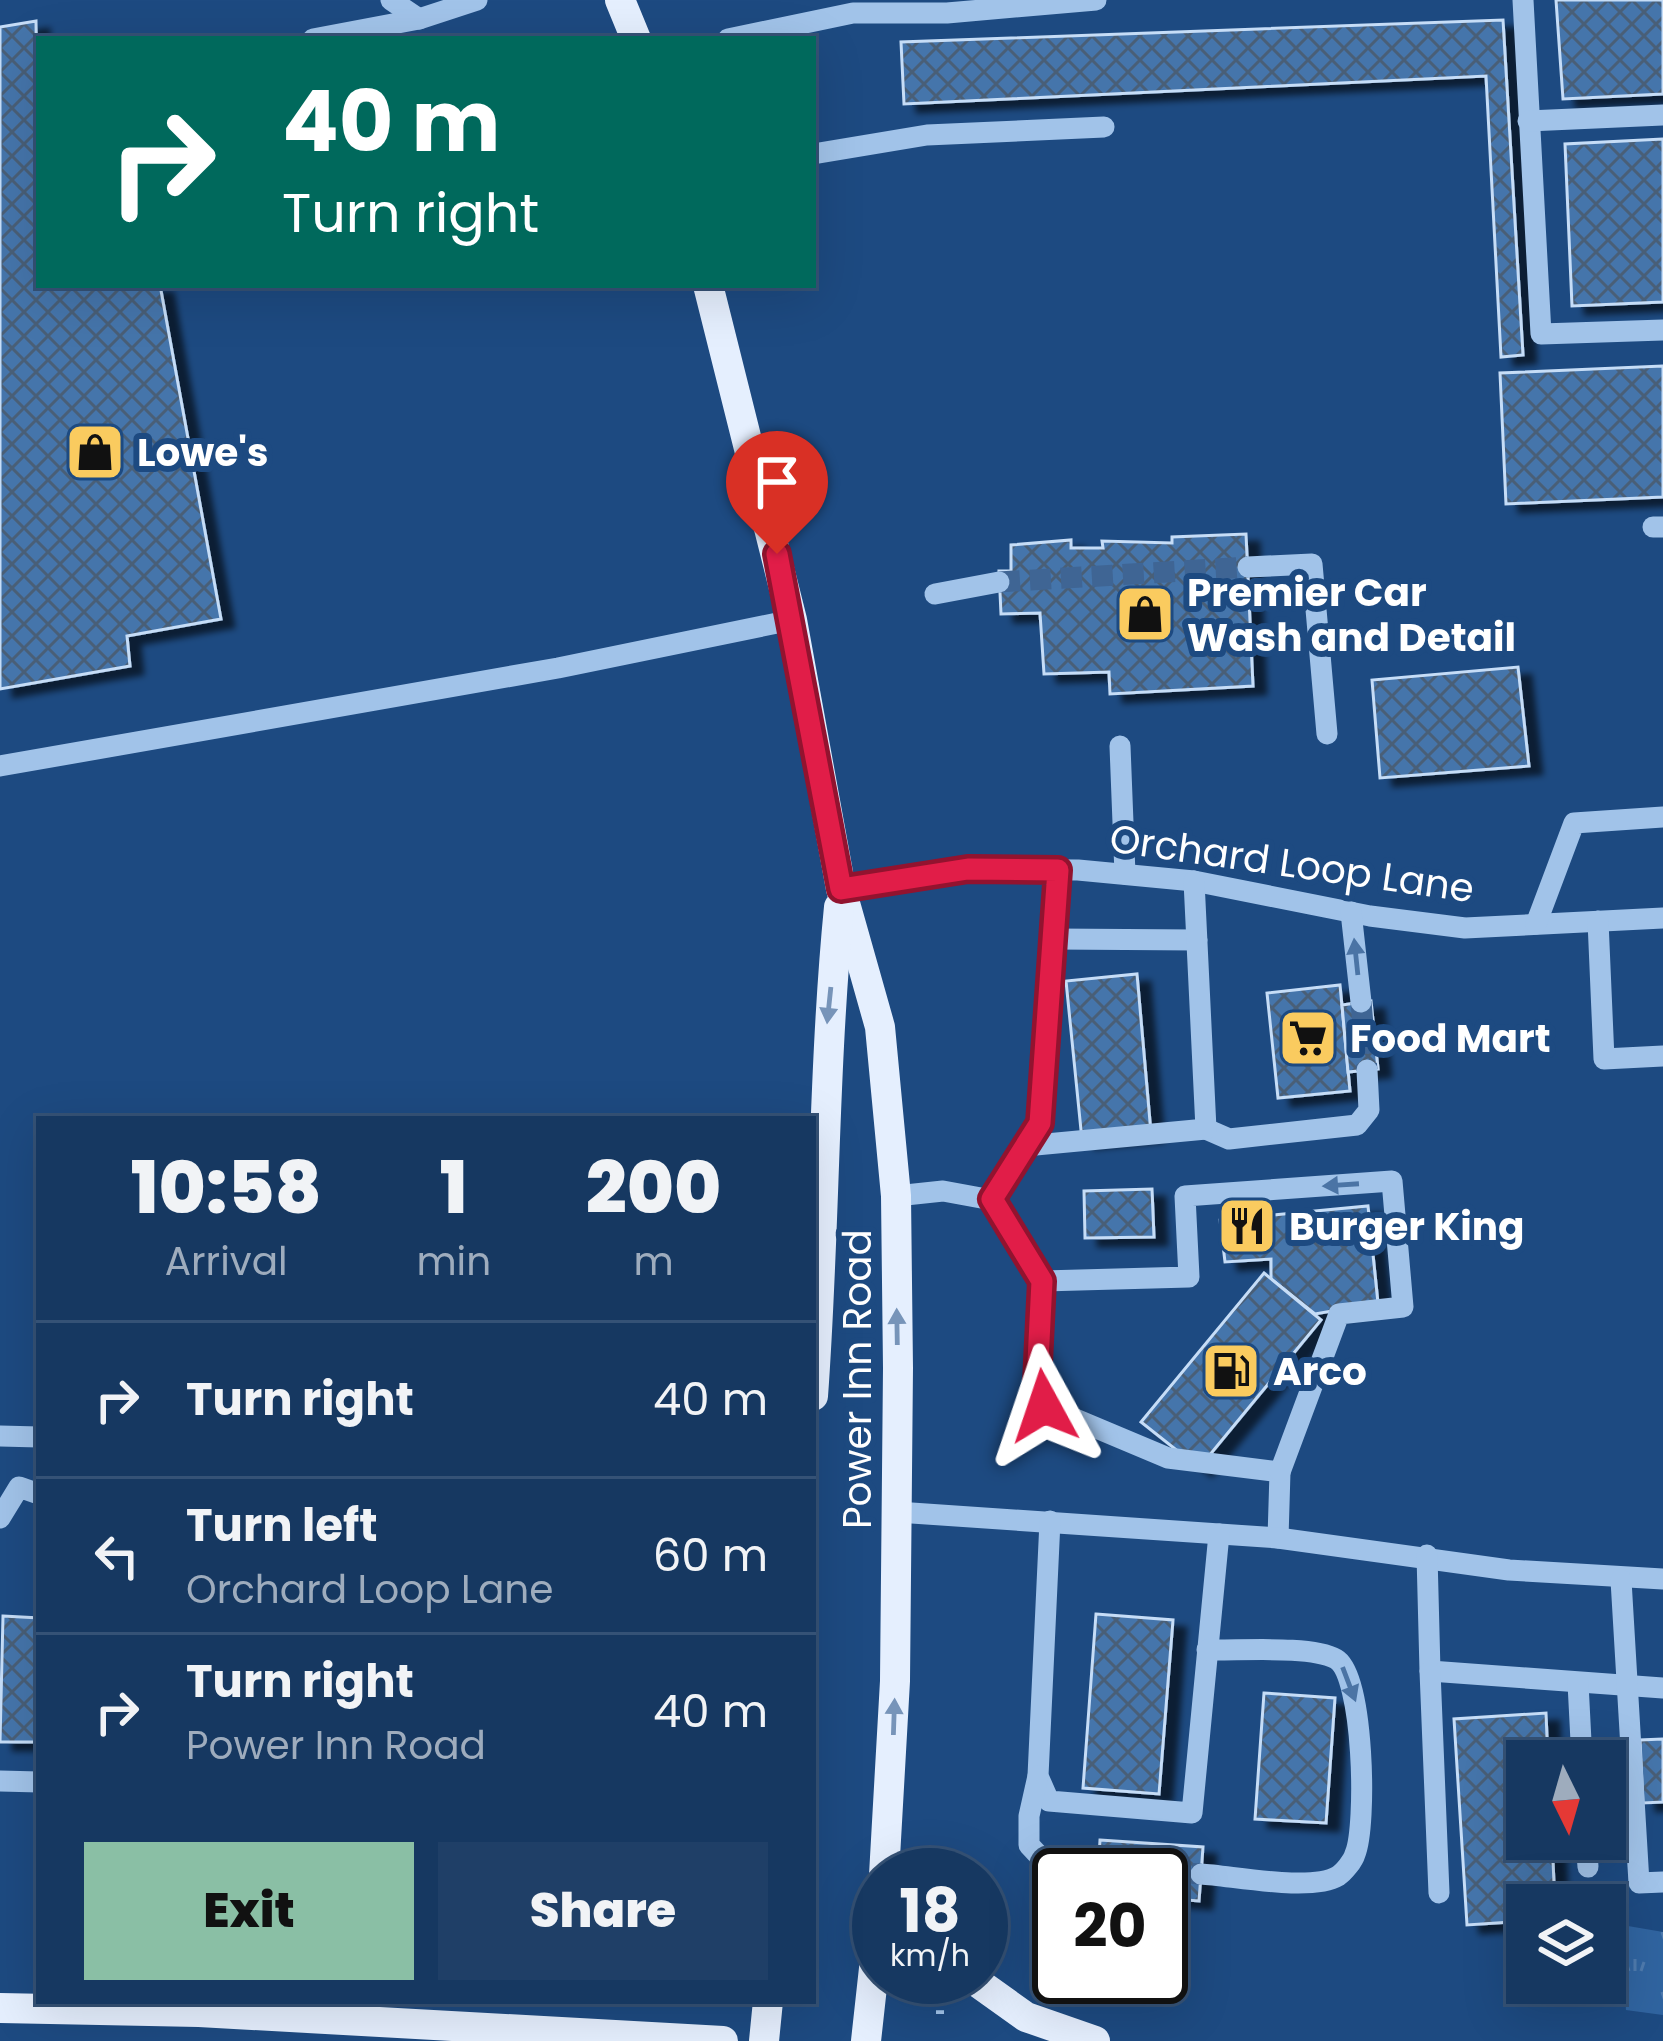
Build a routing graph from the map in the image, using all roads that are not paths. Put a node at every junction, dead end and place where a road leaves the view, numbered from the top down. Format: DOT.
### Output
graph roads {
  1 [pos="391,0"];
  2 [pos="477,0"];
  3 [pos="620,0"];
  4 [pos="1096,0"];
  5 [pos="1522,0"];
  6 [pos="936,6"];
  7 [pos="418,19"];
  8 [pos="329,36"];
  9 [pos="635,36"];
  10 [pos="742,36"];
  11 [pos="1663,115"];
  12 [pos="1528,121"];
  13 [pos="1104,127"];
  14 [pos="816,154"];
  15 [pos="709,288"];
  16 [pos="1663,330"];
  17 [pos="1248,567"];
  18 [pos="999,582"];
  19 [pos="935,594"];
  20 [pos="792,620"];
  21 [pos="1327,734"];
  22 [pos="1120,746"];
  23 [pos="0,766"];
  24 [pos="1663,817"];
  25 [pos="1058,870"];
  26 [pos="1125,874"];
  27 [pos="1194,881"];
  28 [pos="841,889"];
  29 [pos="1352,912"];
  30 [pos="1663,918"];
  31 [pos="1598,921"];
  32 [pos="1536,924"];
  33 [pos="1054,939"];
  34 [pos="1197,940"];
  35 [pos="1361,1002"];
  36 [pos="1663,1056"];
  37 [pos="1367,1070"];
  38 [pos="1206,1129"];
  39 [pos="1025,1146"];
  40 [pos="896,1196"];
  41 [pos="992,1199"];
  42 [pos="1042,1281"];
  43 [pos="816,1359"];
  44 [pos="0,1436"];
  45 [pos="36,1437"];
  46 [pos="1280,1472"];
  47 [pos="36,1493"];
  48 [pos="897,1512"];
  49 [pos="0,1518"];
  50 [pos="1050,1521"];
  51 [pos="1220,1534"];
  52 [pos="1278,1538"];
  53 [pos="1427,1556"];
  54 [pos="1663,1579"];
  55 [pos="1621,1580"];
  56 [pos="1208,1650"];
  57 [pos="1430,1671"];
  58 [pos="1578,1683"];
  59 [pos="1629,1688"];
  60 [pos="1663,1688"];
  61 [pos="1581,1740"];
  62 [pos="1038,1776"];
  63 [pos="0,1781"];
  64 [pos="36,1782"];
  65 [pos="889,1834"];
  66 [pos="887,1848"];
  67 [pos="895,1848"];
  68 [pos="1032,1848"];
  69 [pos="1588,1860"];
  70 [pos="1588,1867"];
  71 [pos="1201,1874"];
  72 [pos="1663,1882"];
  73 [pos="1439,1893"];
  74 [pos="768,2004"];
  75 [pos="870,2004"];
  76 [pos="1008,2004"];
  77 [pos="199,2007"];
  78 [pos="0,2008"];
  79 [pos="723,2041"];
  80 [pos="764,2041"];
  81 [pos="866,2041"];
  82 [pos="1095,2041"];
  1 -- 7 [label="street"];
  2 -- 7 [label="street"];
  3 -- 9 [label="main road"];
  4 -- 6 [label="street"];
  5 -- 12 [label="street"];
  6 -- 10 [label="street"];
  7 -- 8 [label="street"];
  11 -- 12 [label="street"];
  12 -- 16 [label="street"];
  13 -- 14 [label="street"];
  15 -- 20 [label="main road, Power Inn Road"];
  17 -- 21 [label="street"];
  18 -- 19 [label="street"];
  20 -- 23 [label="street"];
  20 -- 28 [label="main road, Power Inn Road"];
  22 -- 26 [label="street"];
  24 -- 32 [label="street"];
  25 -- 26 [label="street, Orchard Loop Lane"];
  25 -- 28 [label="street, Orchard Loop Lane"];
  25 -- 33 [label="street"];
  26 -- 27 [label="street, Orchard Loop Lane"];
  27 -- 29 [label="street, Orchard Loop Lane"];
  27 -- 34 [label="street"];
  28 -- 40 [label="main road, Power Inn Road"];
  28 -- 43 [label="main road, Power Inn Road, one-way"];
  29 -- 32 [label="street, Orchard Loop Lane"];
  35 -- 29 [label="street, one-way"];
  30 -- 31 [label="street, Orchard Loop Lane"];
  31 -- 32 [label="street, Orchard Loop Lane"];
  31 -- 36 [label="street"];
  33 -- 34 [label="street"];
  33 -- 39 [label="street"];
  34 -- 38 [label="street"];
  37 -- 38 [label="street"];
  38 -- 39 [label="street"];
  39 -- 41 [label="street"];
  40 -- 41 [label="street"];
  48 -- 40 [label="main road, Power Inn Road, one-way"];
  41 -- 42 [label="street"];
  42 -- 46 [label="street"];
  46 -- 42 [label="street, one-way"];
  44 -- 45 [label="street"];
  46 -- 52 [label="street"];
  47 -- 49 [label="street"];
  48 -- 50 [label="street"];
  65 -- 48 [label="main road, Power Inn Road, one-way"];
  50 -- 51 [label="street"];
  50 -- 62 [label="street"];
  51 -- 52 [label="street"];
  51 -- 56 [label="street"];
  52 -- 53 [label="street"];
  53 -- 55 [label="street"];
  53 -- 57 [label="street"];
  54 -- 55 [label="street"];
  55 -- 59 [label="street"];
  56 -- 62 [label="street"];
  56 -- 71 [label="street, one-way"];
  57 -- 58 [label="street"];
  57 -- 73 [label="street"];
  58 -- 59 [label="street"];
  58 -- 61 [label="street"];
  59 -- 60 [label="street"];
  59 -- 72 [label="street"];
  62 -- 68 [label="street"];
  63 -- 64 [label="street"];
  65 -- 66 [label="main road, Power Inn Road"];
  65 -- 67 [label="main road"];
  69 -- 70 [label="street"];
  74 -- 80 [label="main road"];
  75 -- 81 [label="main road"];
  76 -- 82 [label="main road"];
  77 -- 78 [label="main road"];
  77 -- 79 [label="main road"];
}
